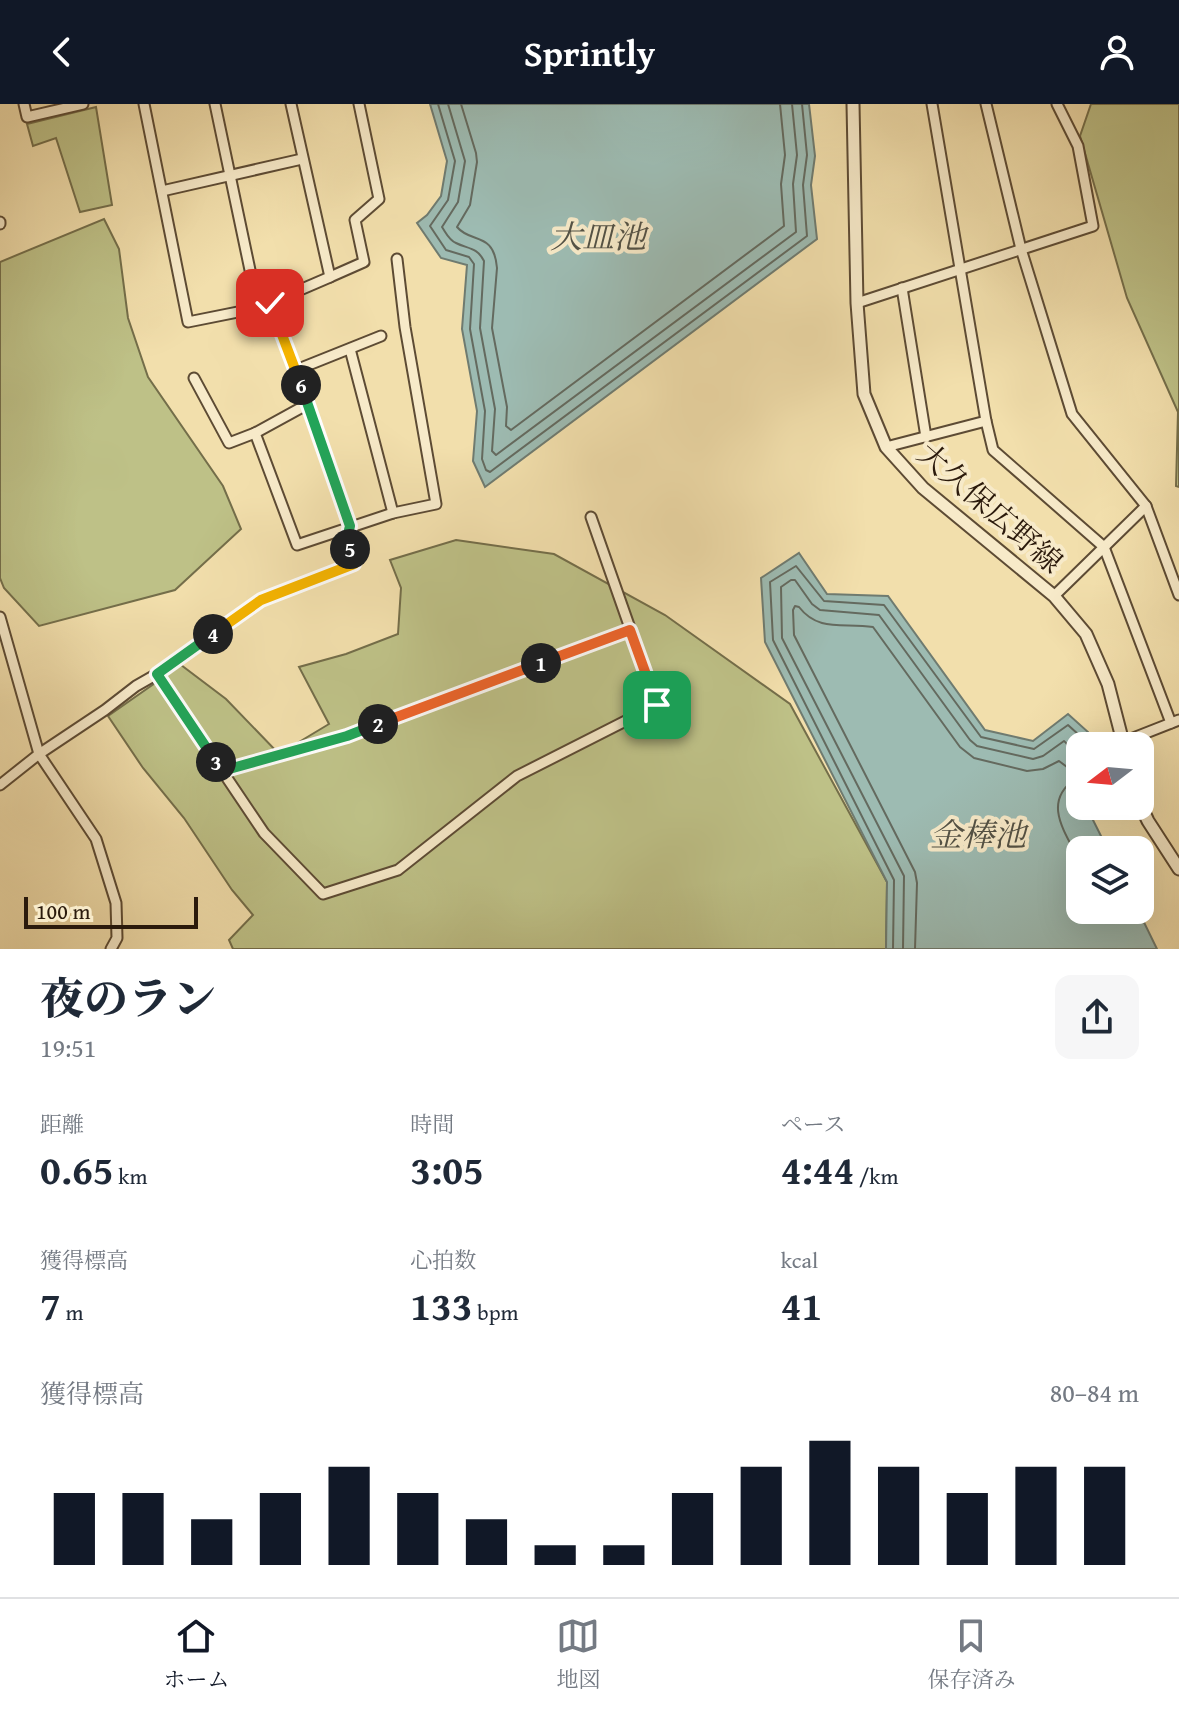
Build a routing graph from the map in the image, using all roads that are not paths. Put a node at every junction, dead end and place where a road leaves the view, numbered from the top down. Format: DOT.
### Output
graph roads {
  1 [pos="24,104"];
  2 [pos="83,104"];
  3 [pos="144,104"];
  4 [pos="215,104"];
  5 [pos="291,104"];
  6 [pos="359,104"];
  7 [pos="853,104"];
  8 [pos="932,104"];
  9 [pos="986,104"];
  10 [pos="1057,104"];
  11 [pos="302,159"];
  12 [pos="231,176"];
  13 [pos="162,191"];
  14 [pos="1021,249"];
  15 [pos="397,259"];
  16 [pos="960,269"];
  17 [pos="330,277"];
  18 [pos="902,288"];
  19 [pos="270,303"];
  20 [pos="857,303"];
  21 [pos="258,308"];
  22 [pos="381,336"];
  23 [pos="350,349"];
  24 [pos="296,370"];
  25 [pos="194,378"];
  26 [pos="308,404"];
  27 [pos="986,421"];
  28 [pos="255,433"];
  29 [pos="926,437"];
  30 [pos="886,447"];
  31 [pos="1146,506"];
  32 [pos="393,513"];
  33 [pos="591,517"];
  34 [pos="350,526"];
  35 [pos="1104,547"];
  36 [pos="1179,595"];
  37 [pos="1054,596"];
  38 [pos="0,617"];
  39 [pos="630,630"];
  40 [pos="157,674"];
  41 [pos="1175,722"];
  42 [pos="1120,732"];
  43 [pos="1151,732"];
  44 [pos="39,754"];
  45 [pos="222,771"];
  46 [pos="0,785"];
  47 [pos="1148,820"];
  48 [pos="1179,869"];
  49 [pos="111,949"];
  1 -- 2 [label="street"];
  3 -- 13 [label="street"];
  4 -- 12 [label="street"];
  5 -- 11 [label="street"];
  6 -- 17 [label="street"];
  7 -- 20 [label="street, 大久保広野線"];
  8 -- 16 [label="street"];
  9 -- 14 [label="street"];
  10 -- 14 [label="street"];
  11 -- 12 [label="street"];
  11 -- 17 [label="street"];
  12 -- 13 [label="street"];
  12 -- 21 [label="street"];
  13 -- 21 [label="street"];
  14 -- 16 [label="street"];
  14 -- 31 [label="street"];
  15 -- 32 [label="street"];
  16 -- 18 [label="street"];
  16 -- 27 [label="street"];
  17 -- 19 [label="street"];
  18 -- 20 [label="street"];
  18 -- 29 [label="street"];
  19 -- 21 [label="street"];
  19 -- 24 [label="street"];
  20 -- 30 [label="street, 大久保広野線"];
  22 -- 23 [label="street"];
  23 -- 24 [label="street"];
  23 -- 32 [label="street"];
  24 -- 26 [label="street"];
  25 -- 28 [label="street"];
  26 -- 28 [label="street"];
  26 -- 34 [label="street"];
  27 -- 29 [label="street"];
  27 -- 35 [label="street"];
  28 -- 34 [label="street"];
  29 -- 30 [label="street"];
  30 -- 37 [label="street, 大久保広野線"];
  31 -- 35 [label="street"];
  31 -- 36 [label="street"];
  32 -- 34 [label="street"];
  33 -- 39 [label="street"];
  34 -- 40 [label="street"];
  35 -- 37 [label="street"];
  35 -- 41 [label="street"];
  37 -- 42 [label="street, 大久保広野線"];
  38 -- 44 [label="street"];
  39 -- 45 [label="street"];
  39 -- 45 [label="street"];
  40 -- 44 [label="street"];
  40 -- 45 [label="street"];
  41 -- 43 [label="street"];
  44 -- 46 [label="street"];
  44 -- 49 [label="street"];
  47 -- 48 [label="street"];
}
